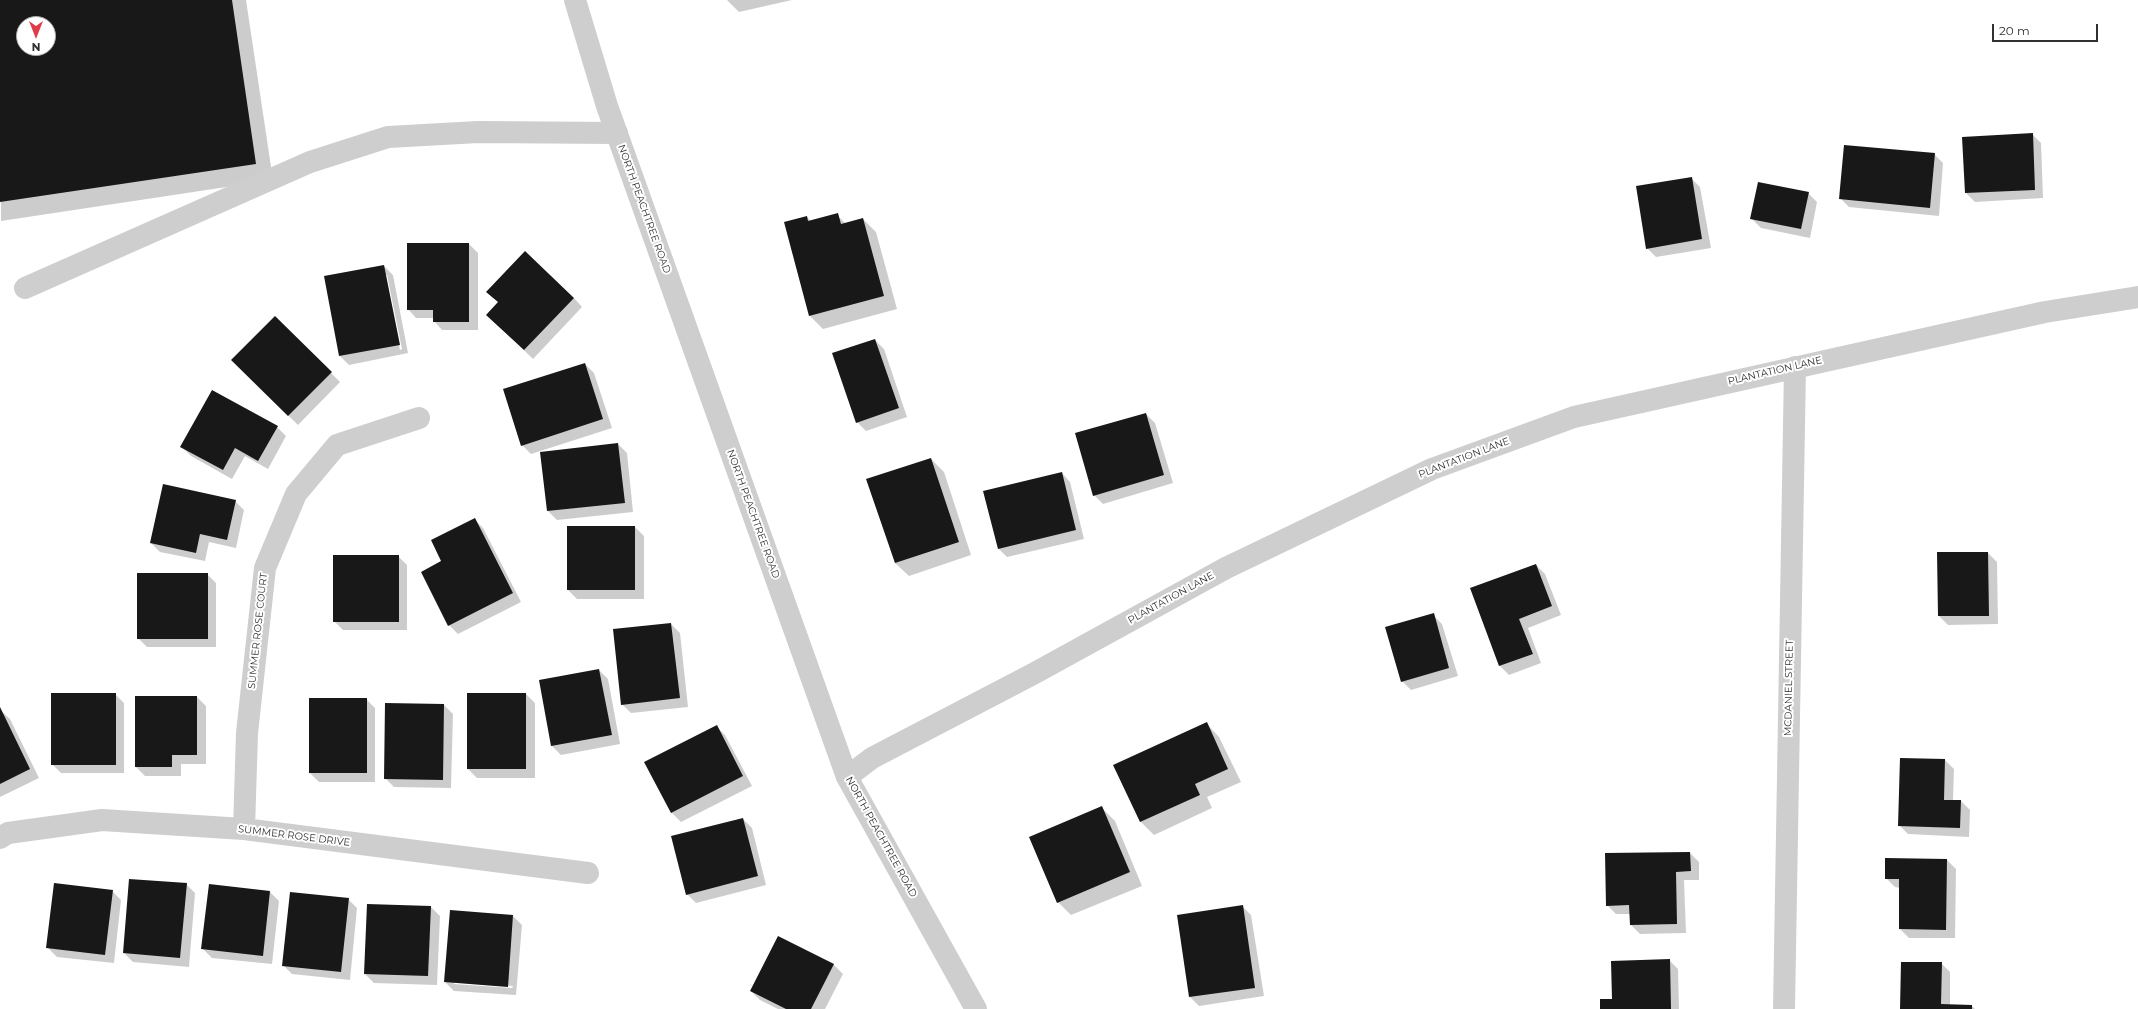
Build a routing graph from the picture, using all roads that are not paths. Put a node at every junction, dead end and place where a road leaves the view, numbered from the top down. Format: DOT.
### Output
graph roads {
  1 [pos="575,0"];
  2 [pos="617,133"];
  3 [pos="25,288"];
  4 [pos="2138,297"];
  5 [pos="1795,367"];
  6 [pos="419,418"];
  7 [pos="848,777"];
  8 [pos="244,829"];
  9 [pos="0,838"];
  10 [pos="588,873"];
  11 [pos="976,1009"];
  12 [pos="1784,1009"];
  1 -- 2 [label="street, NORTH PEACHTREE ROAD"];
  2 -- 3 [label="street"];
  2 -- 7 [label="street, NORTH PEACHTREE ROAD"];
  4 -- 5 [label="street, PLANTATION LANE"];
  5 -- 7 [label="street, PLANTATION LANE"];
  5 -- 12 [label="street, MCDANIEL STREET"];
  6 -- 8 [label="street, SUMMER ROSE COURT"];
  7 -- 11 [label="street, NORTH PEACHTREE ROAD"];
  8 -- 9 [label="street, SUMMER ROSE DRIVE"];
  8 -- 10 [label="street, SUMMER ROSE DRIVE"];
}
